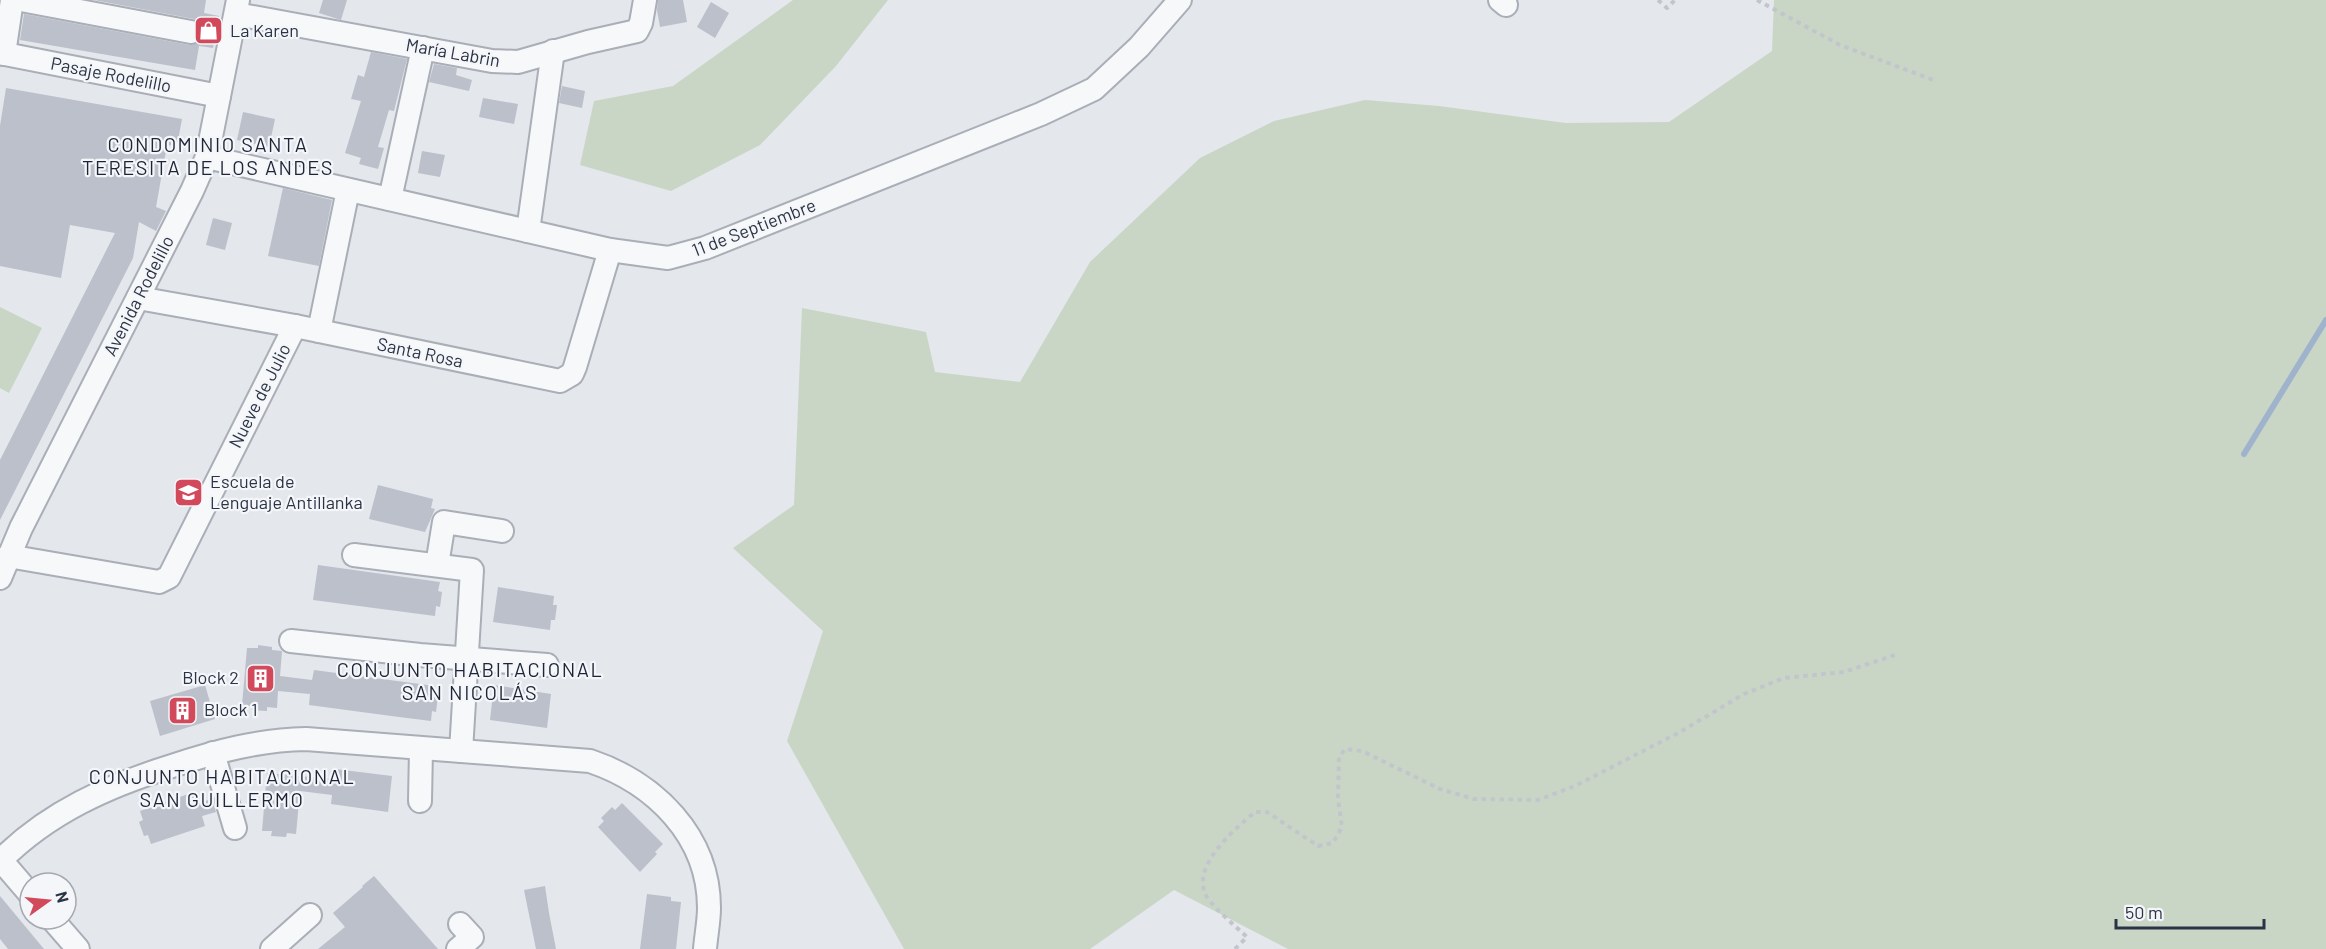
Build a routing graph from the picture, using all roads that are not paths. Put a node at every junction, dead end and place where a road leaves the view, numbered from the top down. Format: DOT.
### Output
graph roads {
  1 [pos="12,0"];
  2 [pos="21,0"];
  3 [pos="645,0"];
  4 [pos="1180,0"];
  5 [pos="237,7"];
  6 [pos="191,32"];
  7 [pos="423,48"];
  8 [pos="554,51"];
  9 [pos="2,54"];
  10 [pos="219,96"];
  11 [pos="207,157"];
  12 [pos="348,190"];
  13 [pos="390,199"];
  14 [pos="528,231"];
  15 [pos="610,250"];
  16 [pos="138,298"];
  17 [pos="295,326"];
  18 [pos="320,332"];
  19 [pos="502,531"];
  20 [pos="354,555"];
  21 [pos="8,556"];
  22 [pos="437,565"];
  23 [pos="0,578"];
  24 [pos="291,641"];
  25 [pos="466,658"];
  26 [pos="547,665"];
  27 [pos="421,749"];
  28 [pos="461,752"];
  29 [pos="213,753"];
  30 [pos="420,801"];
  31 [pos="235,828"];
  32 [pos="0,859"];
  33 [pos="18,880"];
  34 [pos="310,915"];
  35 [pos="460,924"];
  36 [pos="62,931"];
  37 [pos="78,949"];
  38 [pos="272,949"];
  39 [pos="458,949"];
  40 [pos="705,949"];
  1 -- 9 [label="street, Pasaje Rodelillo"];
  2 -- 6 [label="street"];
  3 -- 8 [label="street, María Labrin"];
  4 -- 15 [label="street, 11 de Septiembre"];
  5 -- 7 [label="street, María Labrin"];
  5 -- 10 [label="street, Avenida Rodelillo"];
  7 -- 8 [label="street, María Labrin"];
  7 -- 13 [label="street"];
  8 -- 14 [label="street"];
  9 -- 10 [label="street, Pasaje Rodelillo"];
  10 -- 11 [label="street, Avenida Rodelillo"];
  11 -- 12 [label="street, 11 de Septiembre"];
  11 -- 16 [label="street, Avenida Rodelillo"];
  12 -- 13 [label="street, 11 de Septiembre"];
  12 -- 18 [label="street"];
  13 -- 14 [label="street, 11 de Septiembre"];
  14 -- 15 [label="street, 11 de Septiembre"];
  15 -- 18 [label="street, Santa Rosa"];
  16 -- 17 [label="street, Santa Rosa"];
  16 -- 21 [label="street, Avenida Rodelillo"];
  17 -- 18 [label="street, Santa Rosa"];
  17 -- 21 [label="street, Nueve de Julio"];
  19 -- 22 [label="street"];
  20 -- 22 [label="street"];
  21 -- 23 [label="street, Avenida Rodelillo"];
  22 -- 25 [label="street"];
  24 -- 25 [label="street"];
  25 -- 26 [label="street"];
  25 -- 28 [label="street"];
  27 -- 28 [label="street"];
  27 -- 29 [label="street"];
  27 -- 30 [label="street"];
  28 -- 40 [label="street"];
  29 -- 31 [label="street"];
  29 -- 32 [label="street"];
  32 -- 33 [label="street"];
  34 -- 38 [label="street"];
  35 -- 39 [label="street"];
  36 -- 37 [label="street"];
}
